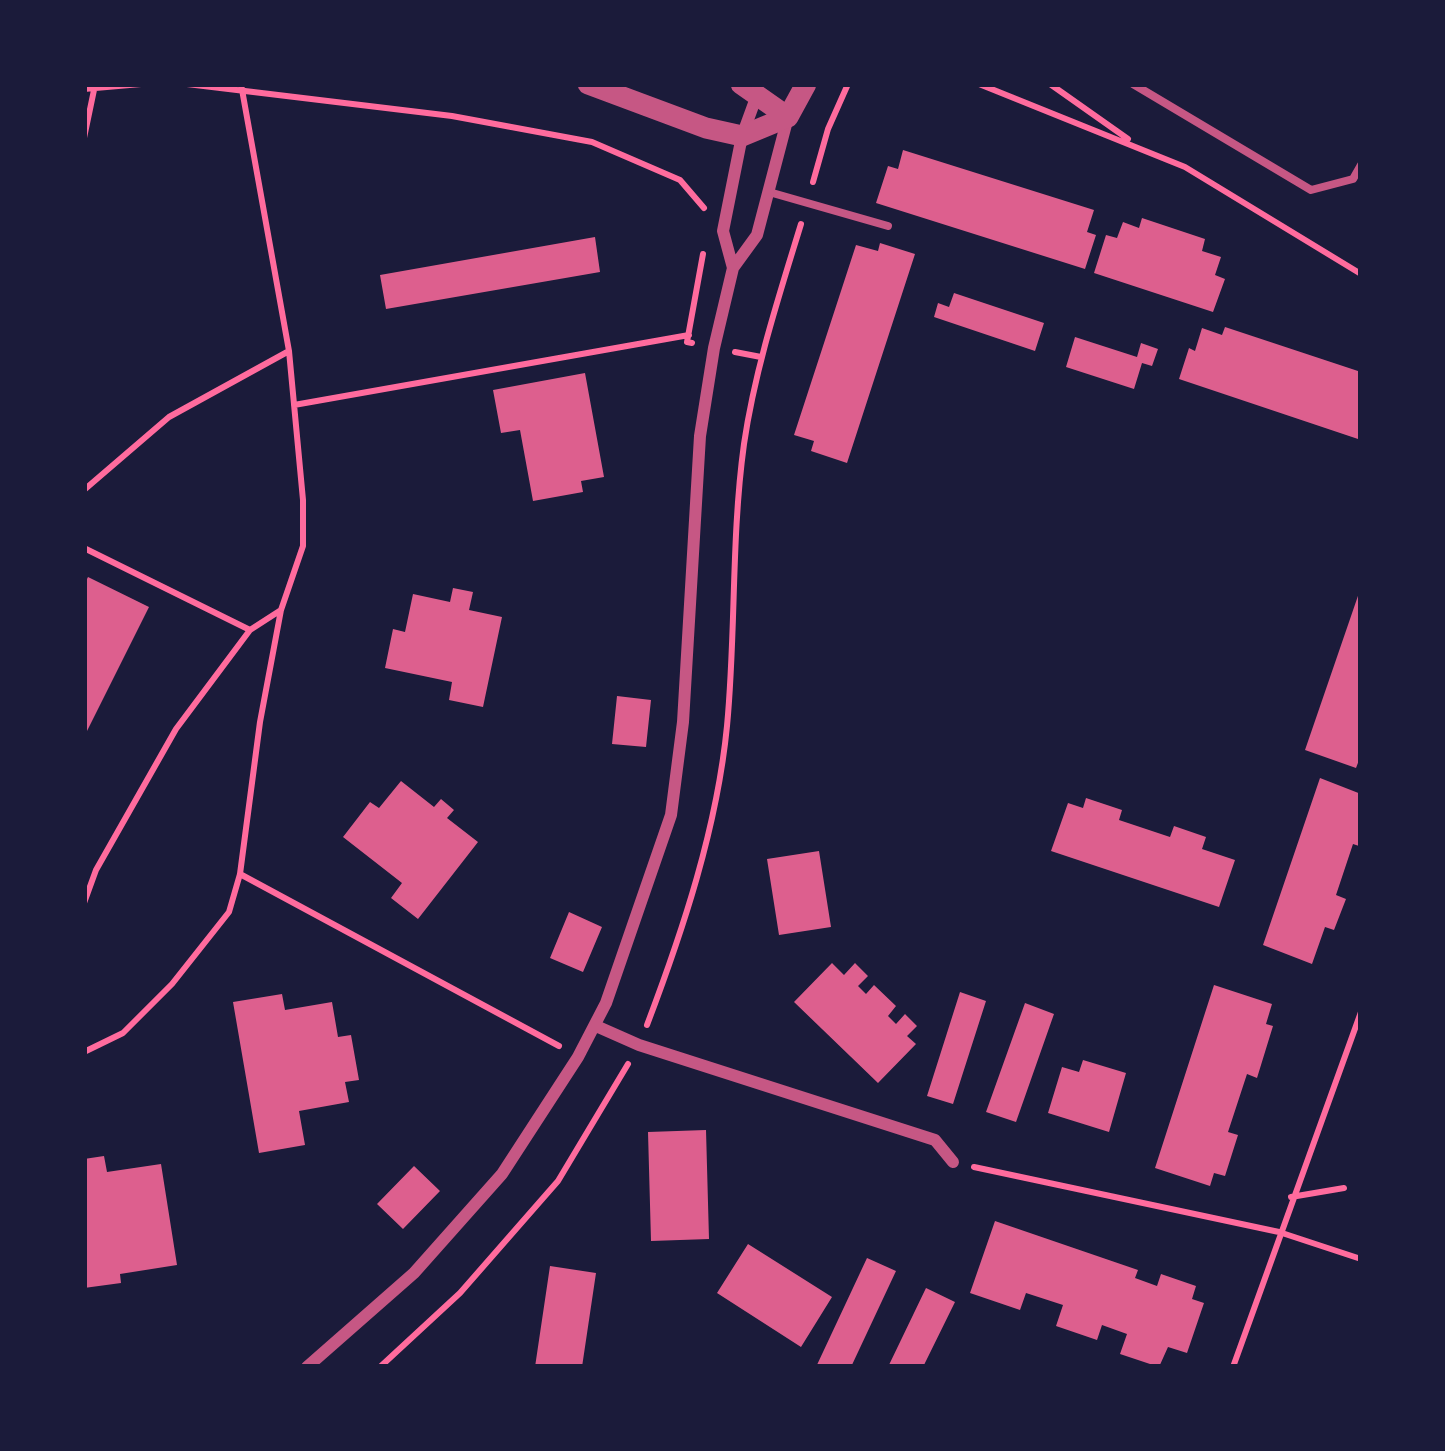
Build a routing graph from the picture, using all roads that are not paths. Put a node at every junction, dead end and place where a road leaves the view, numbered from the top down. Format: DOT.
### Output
graph roads {
  1 [pos="588,84"];
  2 [pos="806,84"];
  3 [pos="1133,84"];
  4 [pos="754,87"];
  5 [pos="788,117"];
  6 [pos="742,136"];
  7 [pos="1361,165"];
  8 [pos="768,191"];
  9 [pos="888,226"];
  10 [pos="733,268"];
  11 [pos="596,1025"];
  12 [pos="953,1162"];
  13 [pos="313,1366"];
  1 -- 6 [label="street"];
  2 -- 5 [label="street"];
  3 -- 7 [label="lane"];
  4 -- 5 [label="street"];
  4 -- 6 [label="street"];
  5 -- 6 [label="street"];
  5 -- 8 [label="street"];
  6 -- 10 [label="street"];
  8 -- 9 [label="lane"];
  8 -- 10 [label="street"];
  10 -- 11 [label="street"];
  11 -- 12 [label="street"];
  11 -- 13 [label="street"];
}
